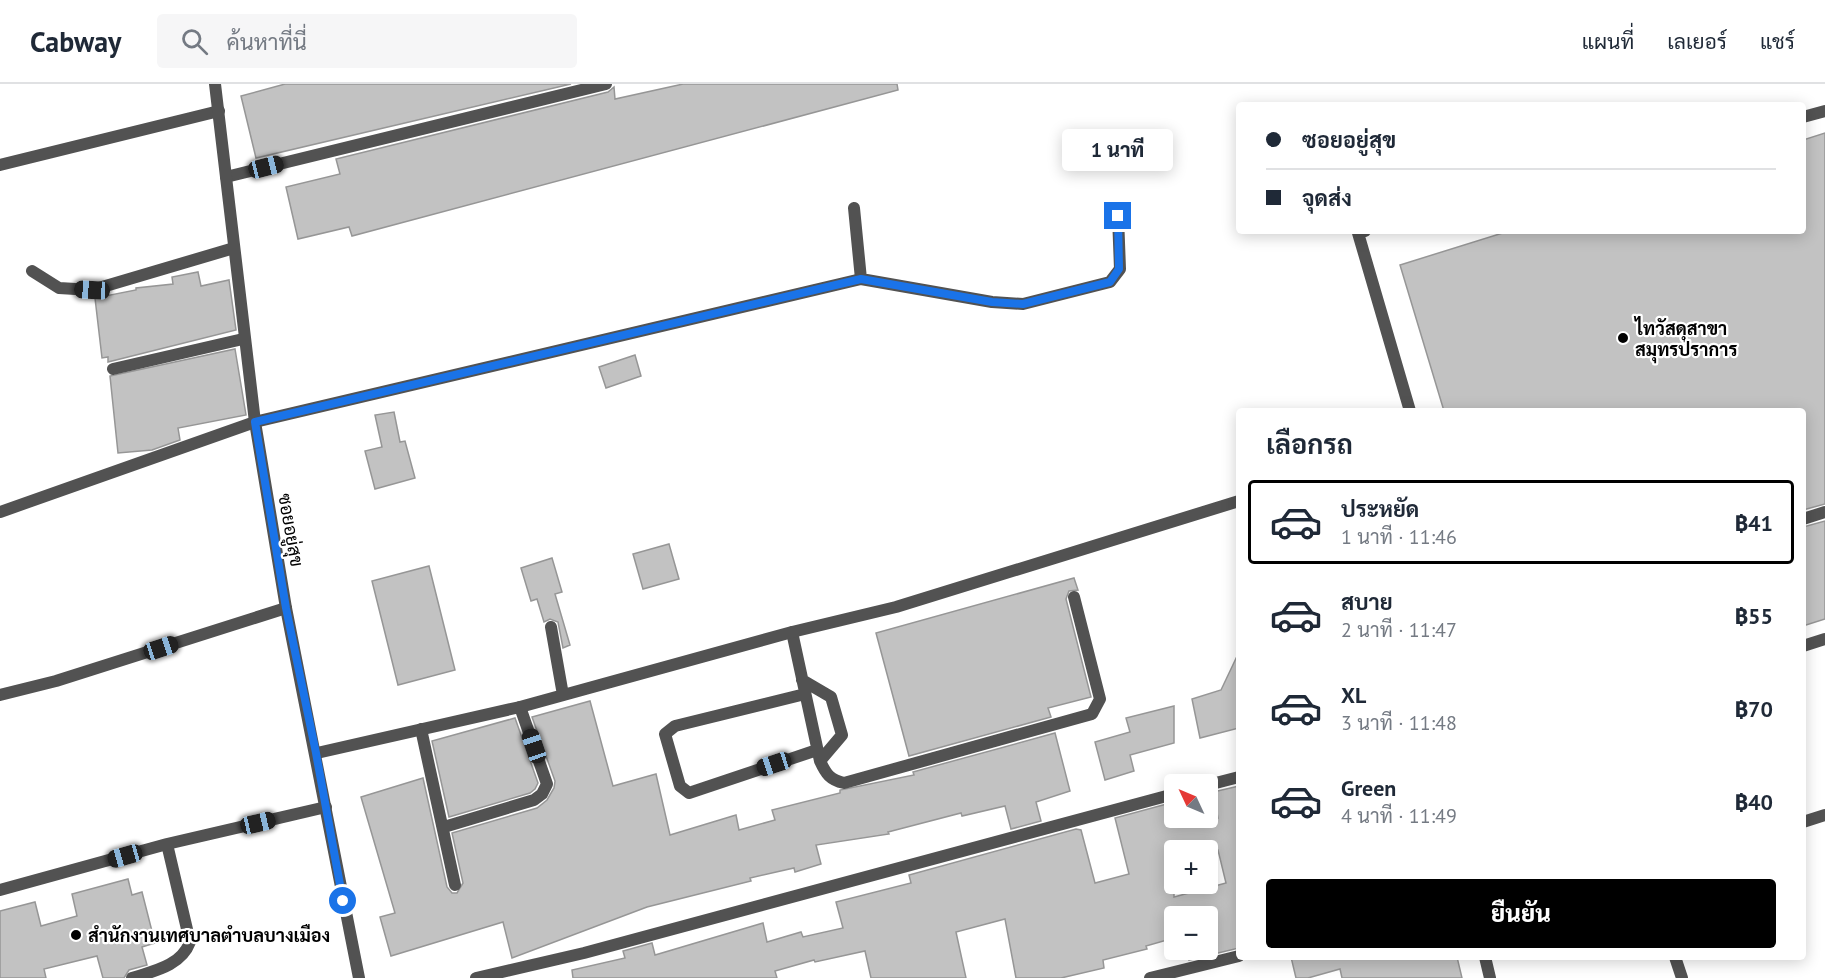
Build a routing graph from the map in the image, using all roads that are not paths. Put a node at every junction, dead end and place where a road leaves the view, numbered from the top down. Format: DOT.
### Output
graph roads {
  1 [pos="215,84"];
  2 [pos="606,84"];
  3 [pos="219,111"];
  4 [pos="1825,111"];
  5 [pos="1806,116"];
  6 [pos="0,165"];
  7 [pos="226,177"];
  8 [pos="854,208"];
  9 [pos="1118,216"];
  10 [pos="1358,234"];
  11 [pos="234,248"];
  12 [pos="32,271"];
  13 [pos="861,279"];
  14 [pos="243,339"];
  15 [pos="113,369"];
  16 [pos="1409,408"];
  17 [pos="255,422"];
  18 [pos="1236,502"];
  19 [pos="0,512"];
  20 [pos="1825,512"];
  21 [pos="1806,518"];
  22 [pos="1074,597"];
  23 [pos="286,608"];
  24 [pos="551,627"];
  25 [pos="792,632"];
  26 [pos="1825,639"];
  27 [pos="1806,645"];
  28 [pos="802,680"];
  29 [pos="563,694"];
  30 [pos="805,694"];
  31 [pos="0,695"];
  32 [pos="520,707"];
  33 [pos="421,729"];
  34 [pos="316,753"];
  35 [pos="819,755"];
  36 [pos="1236,778"];
  37 [pos="1218,782"];
  38 [pos="1164,797"];
  39 [pos="326,807"];
  40 [pos="1825,815"];
  41 [pos="1806,821"];
  42 [pos="444,827"];
  43 [pos="166,844"];
  44 [pos="455,885"];
  45 [pos="0,890"];
  46 [pos="1236,957"];
  47 [pos="1486,960"];
  48 [pos="1676,960"];
  49 [pos="132,978"];
  50 [pos="359,978"];
  51 [pos="477,978"];
  52 [pos="1150,978"];
  53 [pos="1490,978"];
  54 [pos="1682,978"];
  1 -- 3 [label="street, ซอยอยู่สุข"];
  2 -- 7 [label="street"];
  3 -- 6 [label="street"];
  3 -- 7 [label="street, ซอยอยู่สุข"];
  4 -- 5 [label="street"];
  7 -- 11 [label="street, ซอยอยู่สุข"];
  8 -- 13 [label="street"];
  9 -- 13 [label="street"];
  10 -- 16 [label="street"];
  11 -- 12 [label="street"];
  11 -- 14 [label="street, ซอยอยู่สุข"];
  13 -- 17 [label="street"];
  14 -- 15 [label="street"];
  14 -- 17 [label="street, ซอยอยู่สุข"];
  17 -- 19 [label="street"];
  17 -- 23 [label="street, ซอยอยู่สุข"];
  18 -- 25 [label="street"];
  20 -- 21 [label="street"];
  22 -- 35 [label="street"];
  23 -- 31 [label="street"];
  23 -- 34 [label="street, ซอยอยู่สุข"];
  24 -- 29 [label="street"];
  25 -- 28 [label="street"];
  25 -- 29 [label="street"];
  26 -- 27 [label="street"];
  28 -- 30 [label="street"];
  28 -- 35 [label="street"];
  29 -- 32 [label="street"];
  30 -- 35 [label="street"];
  30 -- 35 [label="street"];
  32 -- 33 [label="street"];
  32 -- 42 [label="street"];
  33 -- 34 [label="street"];
  33 -- 42 [label="street"];
  34 -- 39 [label="street, ซอยอยู่สุข"];
  36 -- 37 [label="street"];
  38 -- 51 [label="street"];
  39 -- 43 [label="street"];
  39 -- 50 [label="street, ซอยอยู่สุข"];
  40 -- 41 [label="street"];
  42 -- 44 [label="street"];
  43 -- 45 [label="street"];
  43 -- 49 [label="street"];
  46 -- 52 [label="street"];
  47 -- 53 [label="street"];
  48 -- 54 [label="street"];
}
